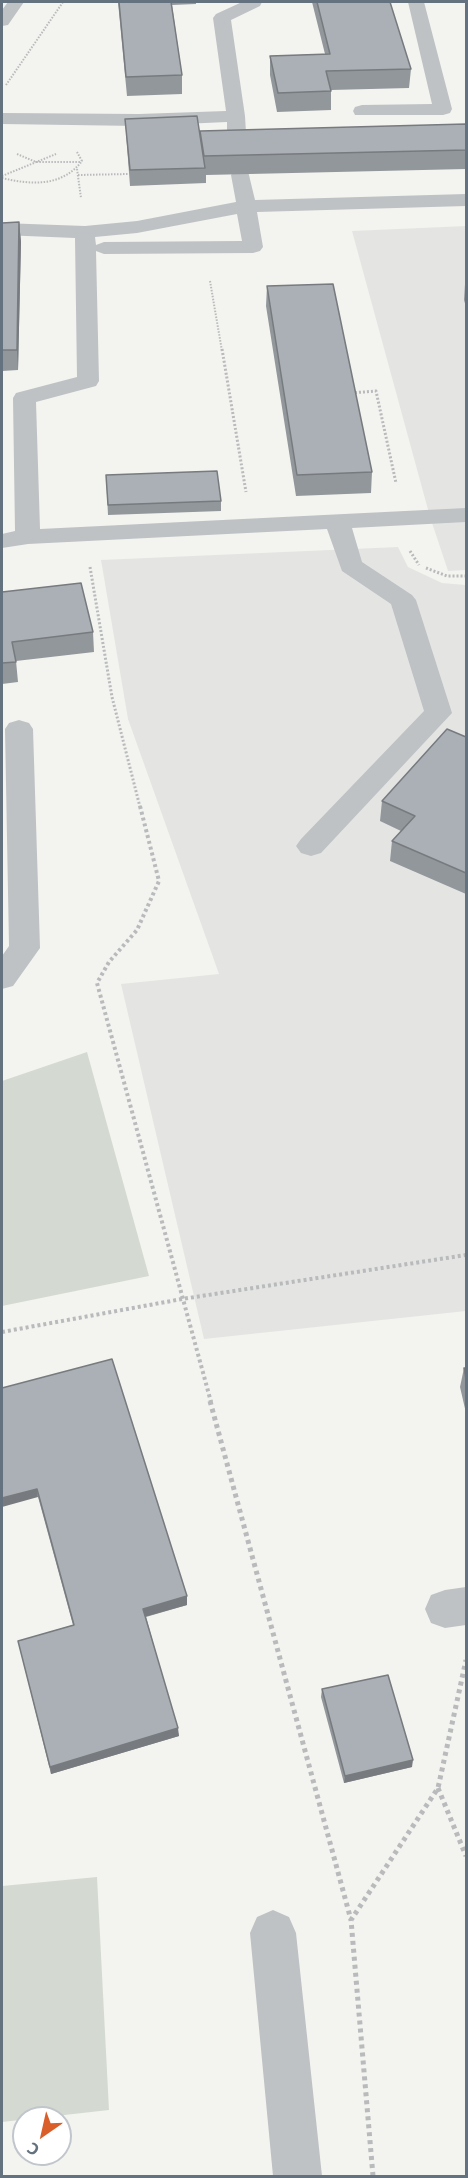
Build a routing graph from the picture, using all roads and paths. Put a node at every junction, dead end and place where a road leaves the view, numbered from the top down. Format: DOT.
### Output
graph roads {
  1 [pos="16,2"];
  2 [pos="63,2"];
  3 [pos="254,2"];
  4 [pos="416,2"];
  5 [pos="2,21"];
  6 [pos="2,91"];
  7 [pos="362,111"];
  8 [pos="236,116"];
  9 [pos="2,120"];
  10 [pos="72,147"];
  11 [pos="237,149"];
  12 [pos="11,152"];
  13 [pos="81,162"];
  14 [pos="129,174"];
  15 [pos="78,175"];
  16 [pos="241,175"];
  17 [pos="2,178"];
  18 [pos="466,200"];
  19 [pos="246,206"];
  20 [pos="2,229"];
  21 [pos="85,240"];
  22 [pos="204,248"];
  23 [pos="351,393"];
  24 [pos="466,515"];
  25 [pos="403,518"];
  26 [pos="337,521"];
  27 [pos="251,525"];
  28 [pos="84,534"];
  29 [pos="28,537"];
  30 [pos="2,542"];
  31 [pos="466,576"];
  32 [pos="19,729"];
  33 [pos="311,846"];
  34 [pos="2,978"];
  35 [pos="466,1255"];
  36 [pos="182,1299"];
  37 [pos="2,1332"];
  38 [pos="466,1660"];
  39 [pos="438,1788"];
  40 [pos="466,1856"];
  41 [pos="351,1920"];
  42 [pos="273,1933"];
  43 [pos="298,2176"];
  44 [pos="373,2176"];
  1 -- 5 [label="street"];
  2 -- 6 [label="path"];
  3 -- 8 [label="street"];
  4 -- 7 [label="street"];
  8 -- 9 [label="street"];
  8 -- 11 [label="street"];
  10 -- 13 [label="path"];
  12 -- 13 [label="path"];
  13 -- 17 [label="path"];
  14 -- 15 [label="path"];
  16 -- 19 [label="street"];
  18 -- 19 [label="street"];
  19 -- 21 [label="street"];
  19 -- 22 [label="street"];
  20 -- 21 [label="street"];
  21 -- 22 [label="street"];
  21 -- 29 [label="street"];
  22 -- 27 [label="path"];
  23 -- 25 [label="path"];
  24 -- 25 [label="street"];
  25 -- 26 [label="street"];
  25 -- 31 [label="path"];
  26 -- 27 [label="street"];
  26 -- 33 [label="street"];
  27 -- 28 [label="street"];
  28 -- 29 [label="street"];
  28 -- 36 [label="path"];
  29 -- 30 [label="street"];
  32 -- 34 [label="street"];
  35 -- 36 [label="path"];
  36 -- 37 [label="path"];
  36 -- 41 [label="path"];
  38 -- 39 [label="path"];
  39 -- 40 [label="path"];
  39 -- 41 [label="path"];
  41 -- 44 [label="path"];
  42 -- 43 [label="street"];
}
